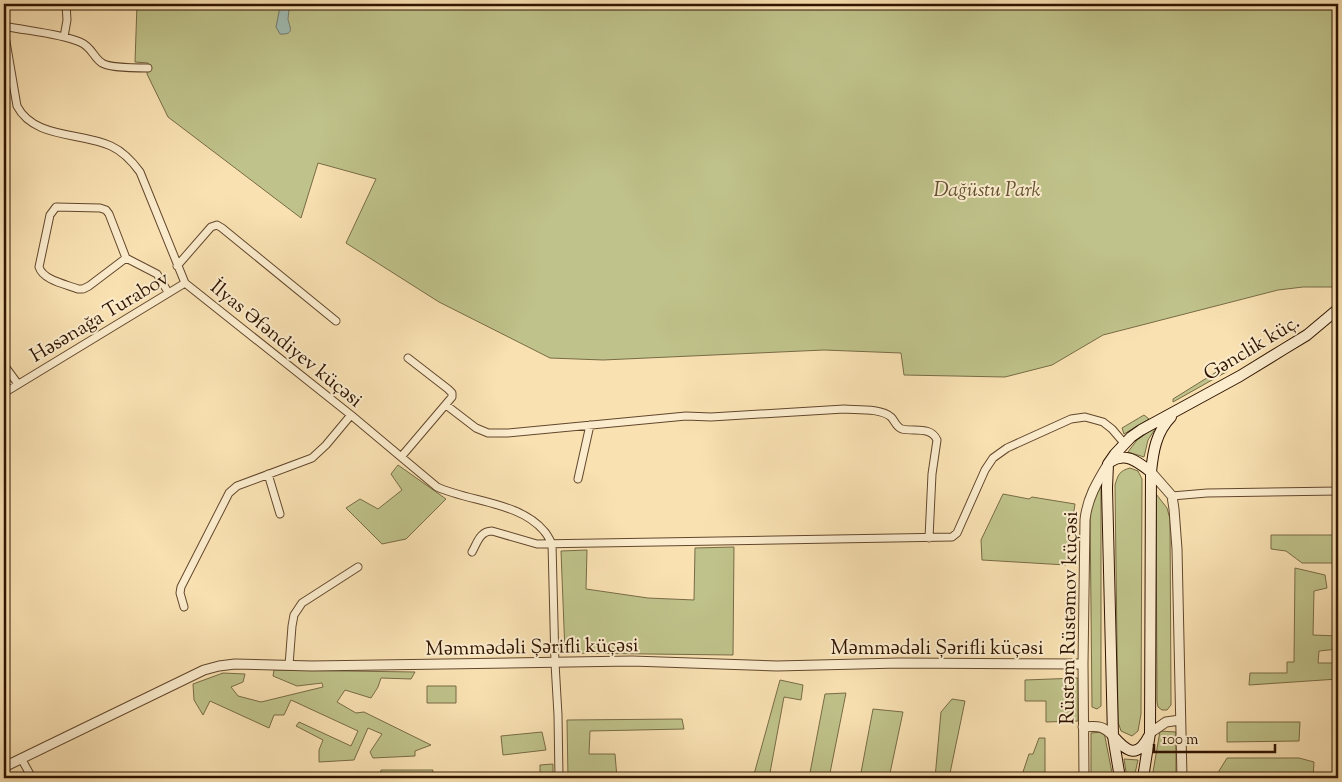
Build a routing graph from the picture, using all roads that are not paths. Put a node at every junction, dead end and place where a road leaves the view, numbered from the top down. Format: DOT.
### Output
graph roads {
  1 [pos="66,4"];
  2 [pos="4,26"];
  3 [pos="4,30"];
  4 [pos="64,37"];
  5 [pos="148,68"];
  6 [pos="126,258"];
  7 [pos="177,266"];
  8 [pos="185,283"];
  9 [pos="168,292"];
  10 [pos="1338,309"];
  11 [pos="336,321"];
  12 [pos="408,358"];
  13 [pos="4,364"];
  14 [pos="18,384"];
  15 [pos="4,393"];
  16 [pos="446,405"];
  17 [pos="1179,410"];
  18 [pos="351,415"];
  19 [pos="590,425"];
  20 [pos="1128,440"];
  21 [pos="401,457"];
  22 [pos="1108,464"];
  23 [pos="1151,472"];
  24 [pos="268,474"];
  25 [pos="578,479"];
  26 [pos="1338,491"];
  27 [pos="1172,496"];
  28 [pos="280,514"];
  29 [pos="929,538"];
  30 [pos="552,544"];
  31 [pos="472,552"];
  32 [pos="358,567"];
  33 [pos="184,607"];
  34 [pos="555,663"];
  35 [pos="1083,664"];
  36 [pos="289,665"];
  37 [pos="1180,720"];
  38 [pos="1083,727"];
  39 [pos="1150,733"];
  40 [pos="1113,736"];
  41 [pos="21,758"];
  42 [pos="4,767"];
  43 [pos="32,778"];
  44 [pos="559,778"];
  45 [pos="1084,778"];
  46 [pos="1120,778"];
  47 [pos="1143,778"];
  48 [pos="1182,778"];
  1 -- 4 [label="street"];
  2 -- 4 [label="street"];
  3 -- 7 [label="street, İlyas Əfəndiyev küçəsi"];
  4 -- 5 [label="street"];
  6 -- 6 [label="street"];
  6 -- 9 [label="street"];
  7 -- 8 [label="street, İlyas Əfəndiyev küçəsi"];
  7 -- 11 [label="street"];
  8 -- 9 [label="street, Həsənağa Turabov"];
  8 -- 18 [label="street, İlyas Əfəndiyev küçəsi"];
  9 -- 14 [label="street, Həsənağa Turabov"];
  10 -- 17 [label="main road, Gənclik küç."];
  12 -- 16 [label="street"];
  13 -- 14 [label="street"];
  14 -- 15 [label="street, Həsənağa Turabov"];
  16 -- 19 [label="street"];
  16 -- 21 [label="street"];
  17 -- 20 [label="main road, Gənclik küç."];
  17 -- 23 [label="main road"];
  18 -- 21 [label="street, İlyas Əfəndiyev küçəsi"];
  18 -- 24 [label="street"];
  19 -- 25 [label="street"];
  19 -- 29 [label="street"];
  20 -- 22 [label="main road, Rüstəm Rüstəmov küçəsi"];
  20 -- 29 [label="street"];
  21 -- 30 [label="street, İlyas Əfəndiyev küçəsi"];
  22 -- 23 [label="main road"];
  22 -- 35 [label="street, Rüstəm Rüstəmov küçəsi"];
  22 -- 40 [label="main road, Rüstəm Rüstəmov küçəsi"];
  23 -- 27 [label="street"];
  23 -- 39 [label="main road"];
  24 -- 28 [label="street"];
  24 -- 33 [label="street"];
  26 -- 27 [label="street"];
  27 -- 37 [label="street"];
  29 -- 30 [label="street"];
  30 -- 31 [label="street"];
  30 -- 34 [label="street"];
  32 -- 36 [label="street"];
  34 -- 35 [label="street, Məmmədəli Şərifli küçəsi"];
  34 -- 36 [label="street, Məmmədəli Şərifli küçəsi"];
  34 -- 44 [label="street"];
  35 -- 38 [label="street, Rüstəm Rüstəmov küçəsi"];
  36 -- 41 [label="street, Məmmədəli Şərifli küçəsi"];
  37 -- 39 [label="street"];
  37 -- 48 [label="street"];
  38 -- 40 [label="street"];
  38 -- 45 [label="street, Rüstəm Rüstəmov küçəsi"];
  39 -- 40 [label="main road"];
  39 -- 47 [label="main road"];
  40 -- 46 [label="main road, Rüstəm Rüstəmov küçəsi"];
  41 -- 42 [label="street, Məmmədəli Şərifli küçəsi"];
  41 -- 43 [label="street"];
}
